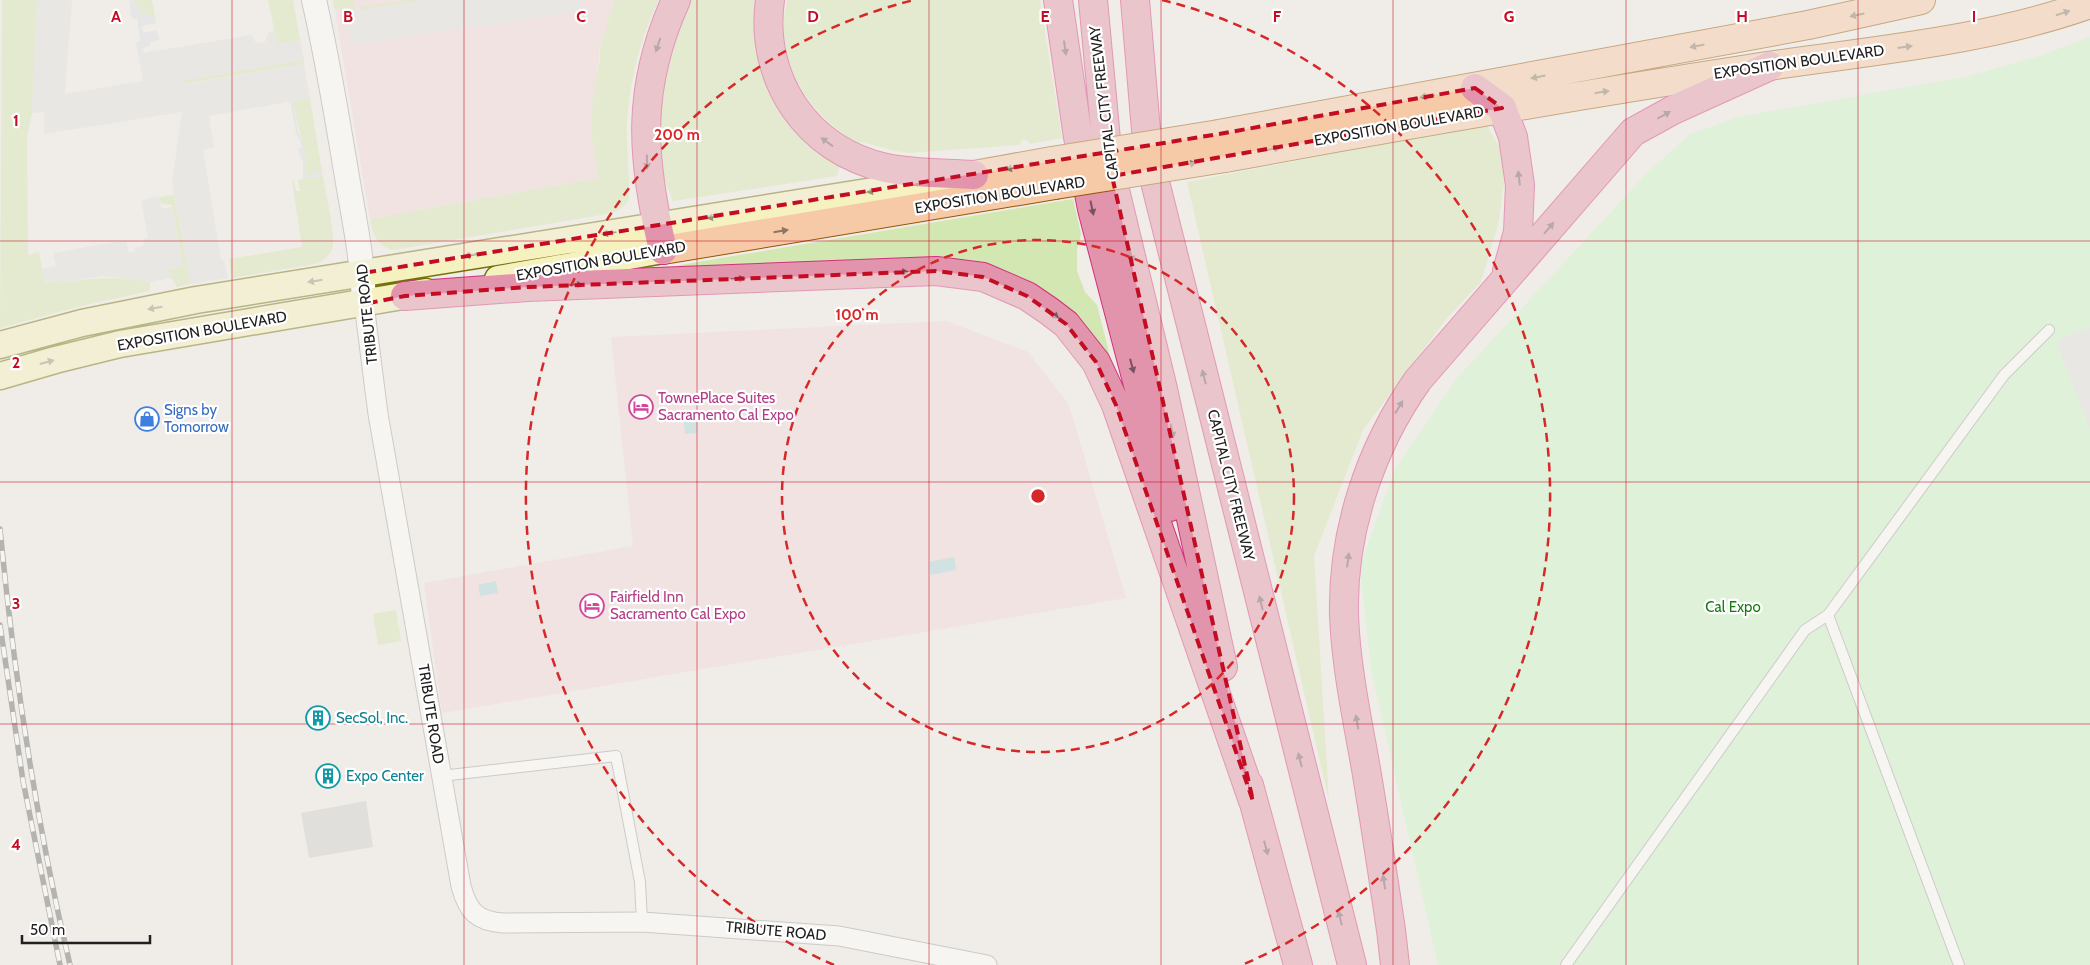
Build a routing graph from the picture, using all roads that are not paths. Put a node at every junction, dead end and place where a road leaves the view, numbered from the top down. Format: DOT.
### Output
graph roads {
  1 [pos="314,0"];
  2 [pos="676,0"];
  3 [pos="770,0"];
  4 [pos="1058,0"];
  5 [pos="1093,0"];
  6 [pos="1135,0"];
  7 [pos="1152,0"];
  8 [pos="1921,0"];
  9 [pos="1894,3"];
  10 [pos="2090,4"];
  11 [pos="1770,66"];
  12 [pos="1475,88"];
  13 [pos="1502,108"];
  14 [pos="1145,135"];
  15 [pos="1222,146"];
  16 [pos="1053,173"];
  17 [pos="974,175"];
  18 [pos="660,237"];
  19 [pos="363,273"];
  20 [pos="1505,278"];
  21 [pos="405,296"];
  22 [pos="364,304"];
  23 [pos="2049,330"];
  24 [pos="0,345"];
  25 [pos="0,376"];
  26 [pos="1828,615"];
  27 [pos="1236,731"];
  28 [pos="441,776"];
  29 [pos="1254,801"];
  30 [pos="642,922"];
  31 [pos="987,965"];
  32 [pos="1298,965"];
  33 [pos="1352,965"];
  34 [pos="1395,965"];
  35 [pos="1566,965"];
  36 [pos="1960,965"];
  1 -- 19 [label="street, TRIBUTE ROAD"];
  2 -- 18 [label="highway, one-way"];
  17 -- 3 [label="highway, one-way"];
  4 -- 27 [label="highway, one-way"];
  5 -- 27 [label="highway, CAPITAL CITY FREEWAY, one-way"];
  6 -- 14 [label="highway, CAPITAL CITY FREEWAY"];
  7 -- 14 [label="highway"];
  8 -- 9 [label="main road, EXPOSITION BOULEVARD"];
  9 -- 12 [label="main road, EXPOSITION BOULEVARD, one-way"];
  11 -- 10 [label="main road, EXPOSITION BOULEVARD, one-way"];
  13 -- 11 [label="main road, EXPOSITION BOULEVARD, one-way"];
  20 -- 11 [label="highway, one-way"];
  12 -- 13 [label="highway"];
  12 -- 15 [label="main road, EXPOSITION BOULEVARD, one-way"];
  15 -- 13 [label="main road, EXPOSITION BOULEVARD, one-way"];
  20 -- 13 [label="highway, one-way"];
  33 -- 14 [label="highway, CAPITAL CITY FREEWAY, one-way"];
  15 -- 16 [label="main road, EXPOSITION BOULEVARD, bridge"];
  16 -- 17 [label="main road, EXPOSITION BOULEVARD, one-way"];
  18 -- 16 [label="main road, EXPOSITION BOULEVARD, one-way"];
  17 -- 18 [label="main road, EXPOSITION BOULEVARD, one-way"];
  18 -- 19 [label="main road, EXPOSITION BOULEVARD, one-way"];
  18 -- 21 [label="main road, EXPOSITION BOULEVARD"];
  19 -- 22 [label="street, TRIBUTE ROAD"];
  19 -- 24 [label="main road, EXPOSITION BOULEVARD, one-way"];
  34 -- 20 [label="highway, one-way"];
  21 -- 22 [label="main road, EXPOSITION BOULEVARD"];
  21 -- 29 [label="highway, one-way"];
  25 -- 22 [label="main road, EXPOSITION BOULEVARD, one-way"];
  22 -- 28 [label="street, TRIBUTE ROAD"];
  23 -- 26 [label="lane"];
  26 -- 35 [label="lane"];
  26 -- 36 [label="lane"];
  27 -- 29 [label="highway, CAPITAL CITY FREEWAY"];
  28 -- 30 [label="street, TRIBUTE ROAD"];
  28 -- 30 [label="lane"];
  29 -- 32 [label="highway, CAPITAL CITY FREEWAY, one-way"];
  30 -- 31 [label="street, TRIBUTE ROAD"];
}
